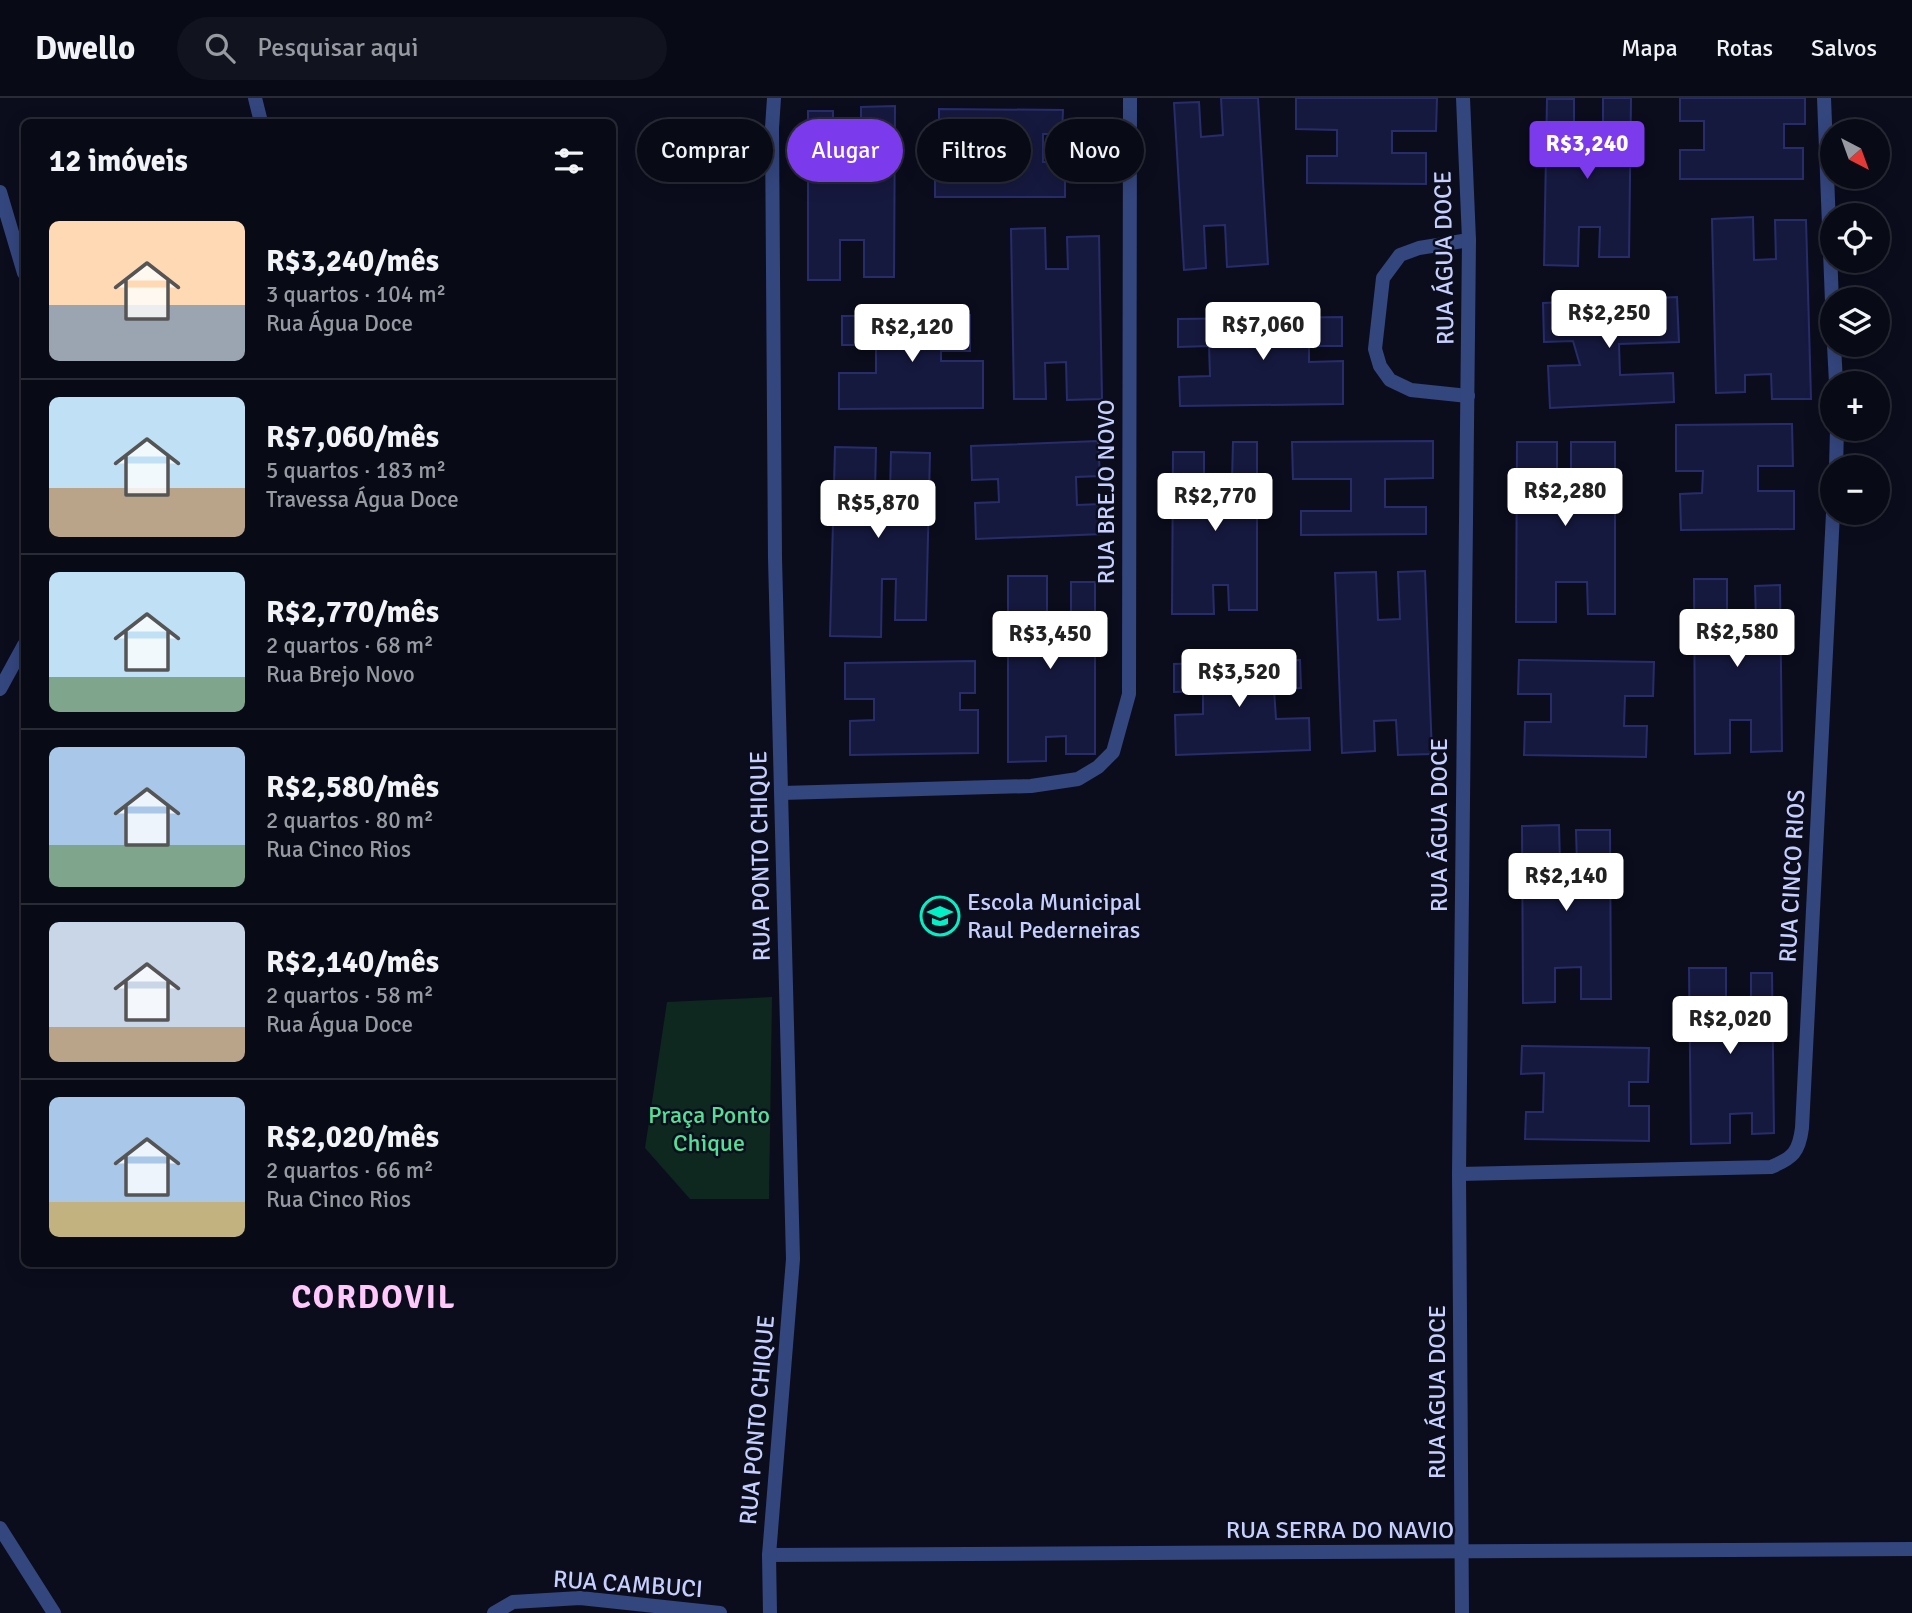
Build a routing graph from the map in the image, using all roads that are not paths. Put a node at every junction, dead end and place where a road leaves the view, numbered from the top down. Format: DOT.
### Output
graph roads {
  1 [pos="255,98"];
  2 [pos="774,98"];
  3 [pos="1130,98"];
  4 [pos="1463,98"];
  5 [pos="1824,98"];
  6 [pos="260,119"];
  7 [pos="0,192"];
  8 [pos="1469,240"];
  9 [pos="21,263"];
  10 [pos="1831,287"];
  11 [pos="1468,396"];
  12 [pos="1832,525"];
  13 [pos="21,650"];
  14 [pos="0,689"];
  15 [pos="782,793"];
  16 [pos="1459,1174"];
  17 [pos="0,1528"];
  18 [pos="1912,1549"];
  19 [pos="1460,1552"];
  20 [pos="769,1555"];
  21 [pos="54,1613"];
  22 [pos="494,1613"];
  23 [pos="720,1613"];
  24 [pos="770,1613"];
  25 [pos="1462,1613"];
  1 -- 6 [label="street"];
  2 -- 15 [label="street, RUA PONTO CHIQUE"];
  3 -- 15 [label="street, RUA BREJO NOVO"];
  4 -- 8 [label="street, RUA ÁGUA DOCE"];
  5 -- 10 [label="street"];
  7 -- 9 [label="street"];
  8 -- 11 [label="street, RUA ÁGUA DOCE"];
  8 -- 11 [label="street"];
  11 -- 16 [label="street, RUA ÁGUA DOCE"];
  12 -- 16 [label="street, RUA CINCO RIOS"];
  13 -- 14 [label="street"];
  15 -- 20 [label="street, RUA PONTO CHIQUE"];
  16 -- 19 [label="street, RUA ÁGUA DOCE"];
  17 -- 21 [label="street"];
  18 -- 19 [label="street, RUA SERRA DO NAVIO"];
  19 -- 20 [label="street, RUA SERRA DO NAVIO"];
  19 -- 25 [label="street, RUA ÁGUA DOCE"];
  20 -- 24 [label="street, RUA PONTO CHIQUE"];
  22 -- 23 [label="street, RUA CAMBUCI"];
}
